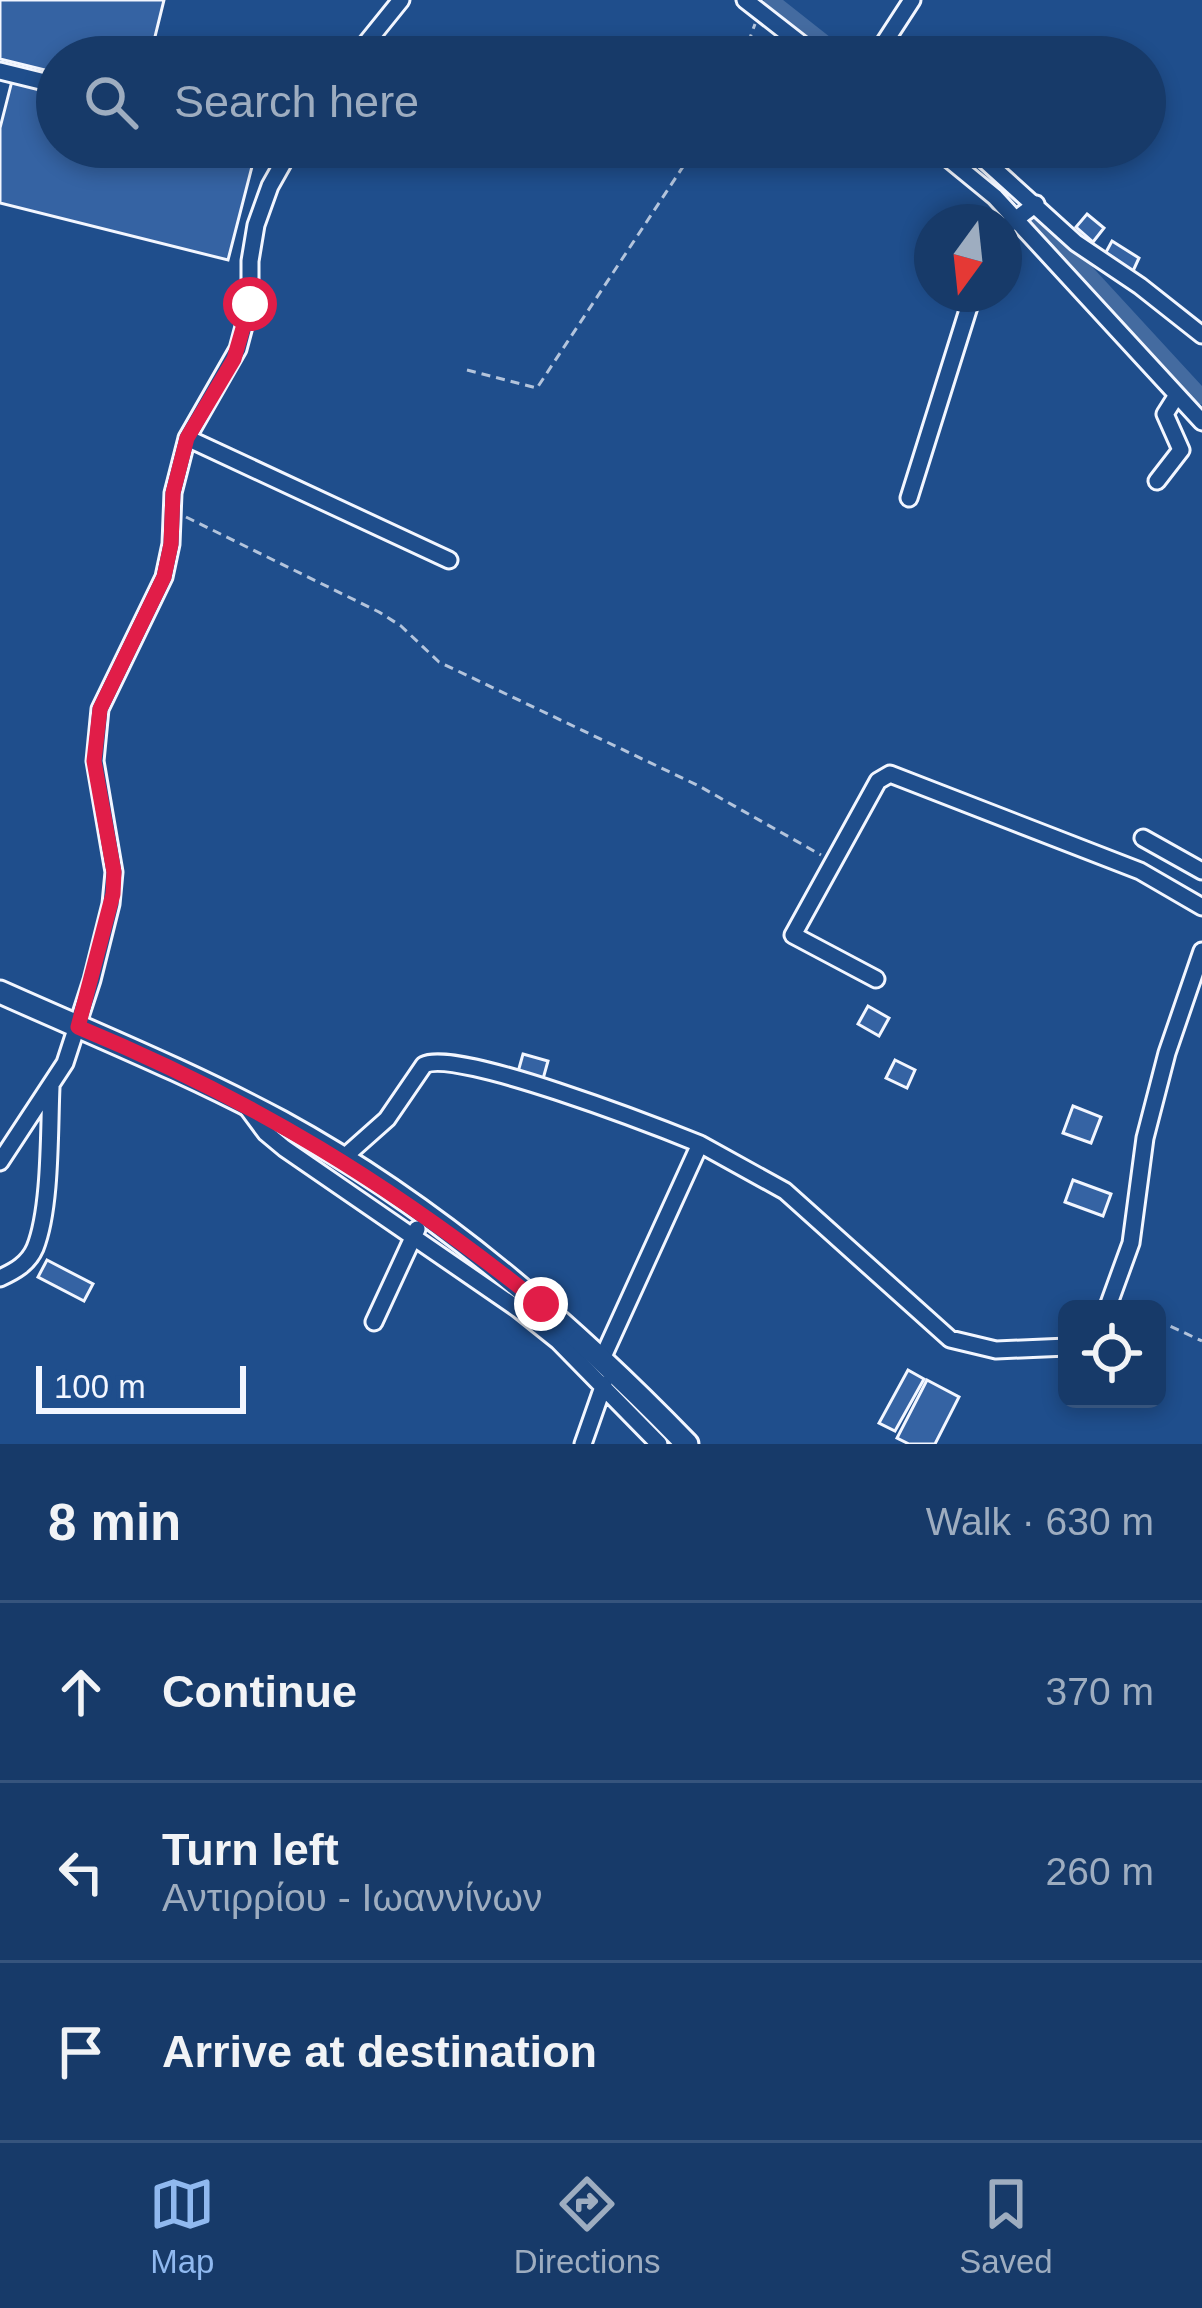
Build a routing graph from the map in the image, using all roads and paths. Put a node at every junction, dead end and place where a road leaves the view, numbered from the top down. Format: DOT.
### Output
graph roads {
  1 [pos="401,0"];
  2 [pos="912,0"];
  3 [pos="752,5"];
  4 [pos="372,36"];
  5 [pos="747,36"];
  6 [pos="791,36"];
  7 [pos="889,36"];
  8 [pos="0,71"];
  9 [pos="36,80"];
  10 [pos="280,168"];
  11 [pos="682,168"];
  12 [pos="960,168"];
  13 [pos="994,168"];
  14 [pos="999,204"];
  15 [pos="1036,205"];
  16 [pos="1022,215"];
  17 [pos="1022,235"];
  18 [pos="967,312"];
  19 [pos="1202,335"];
  20 [pos="467,370"];
  21 [pos="1178,395"];
  22 [pos="1202,422"];
  23 [pos="187,438"];
  24 [pos="1157,481"];
  25 [pos="909,498"];
  26 [pos="172,513"];
  27 [pos="449,560"];
  28 [pos="1143,838"];
  29 [pos="833,862"];
  30 [pos="1202,871"];
  31 [pos="1202,907"];
  32 [pos="1202,951"];
  33 [pos="877,979"];
  34 [pos="0,992"];
  35 [pos="78,1027"];
  36 [pos="52,1087"];
  37 [pos="244,1103"];
  38 [pos="700,1144"];
  39 [pos="342,1159"];
  40 [pos="0,1162"];
  41 [pos="419,1226"];
  42 [pos="0,1278"];
  43 [pos="1110,1300"];
  44 [pos="374,1322"];
  45 [pos="1166,1324"];
  46 [pos="1202,1341"];
  47 [pos="1058,1347"];
  48 [pos="605,1361"];
  49 [pos="603,1388"];
  50 [pos="583,1444"];
  51 [pos="659,1444"];
  52 [pos="687,1444"];
  1 -- 4 [label="street"];
  2 -- 7 [label="street"];
  3 -- 5 [label="path"];
  3 -- 6 [label="street"];
  8 -- 9 [label="street"];
  10 -- 23 [label="street"];
  11 -- 20 [label="path"];
  12 -- 14 [label="street"];
  13 -- 15 [label="street"];
  15 -- 16 [label="street"];
  15 -- 19 [label="street"];
  17 -- 21 [label="street"];
  18 -- 25 [label="street"];
  21 -- 22 [label="street"];
  21 -- 24 [label="street"];
  23 -- 26 [label="street"];
  23 -- 27 [label="street"];
  26 -- 29 [label="path"];
  26 -- 35 [label="street"];
  28 -- 30 [label="street"];
  29 -- 31 [label="street"];
  29 -- 33 [label="street"];
  32 -- 43 [label="street"];
  34 -- 35 [label="main road"];
  35 -- 36 [label="street"];
  35 -- 37 [label="main road"];
  36 -- 40 [label="street"];
  36 -- 42 [label="street"];
  37 -- 39 [label="main road"];
  37 -- 41 [label="street"];
  38 -- 39 [label="street"];
  38 -- 47 [label="street"];
  38 -- 48 [label="street"];
  39 -- 41 [label="main road"];
  41 -- 44 [label="street"];
  41 -- 48 [label="main road"];
  41 -- 49 [label="street"];
  45 -- 46 [label="path"];
  48 -- 49 [label="street"];
  48 -- 52 [label="main road"];
  49 -- 50 [label="street"];
  49 -- 51 [label="street"];
}
